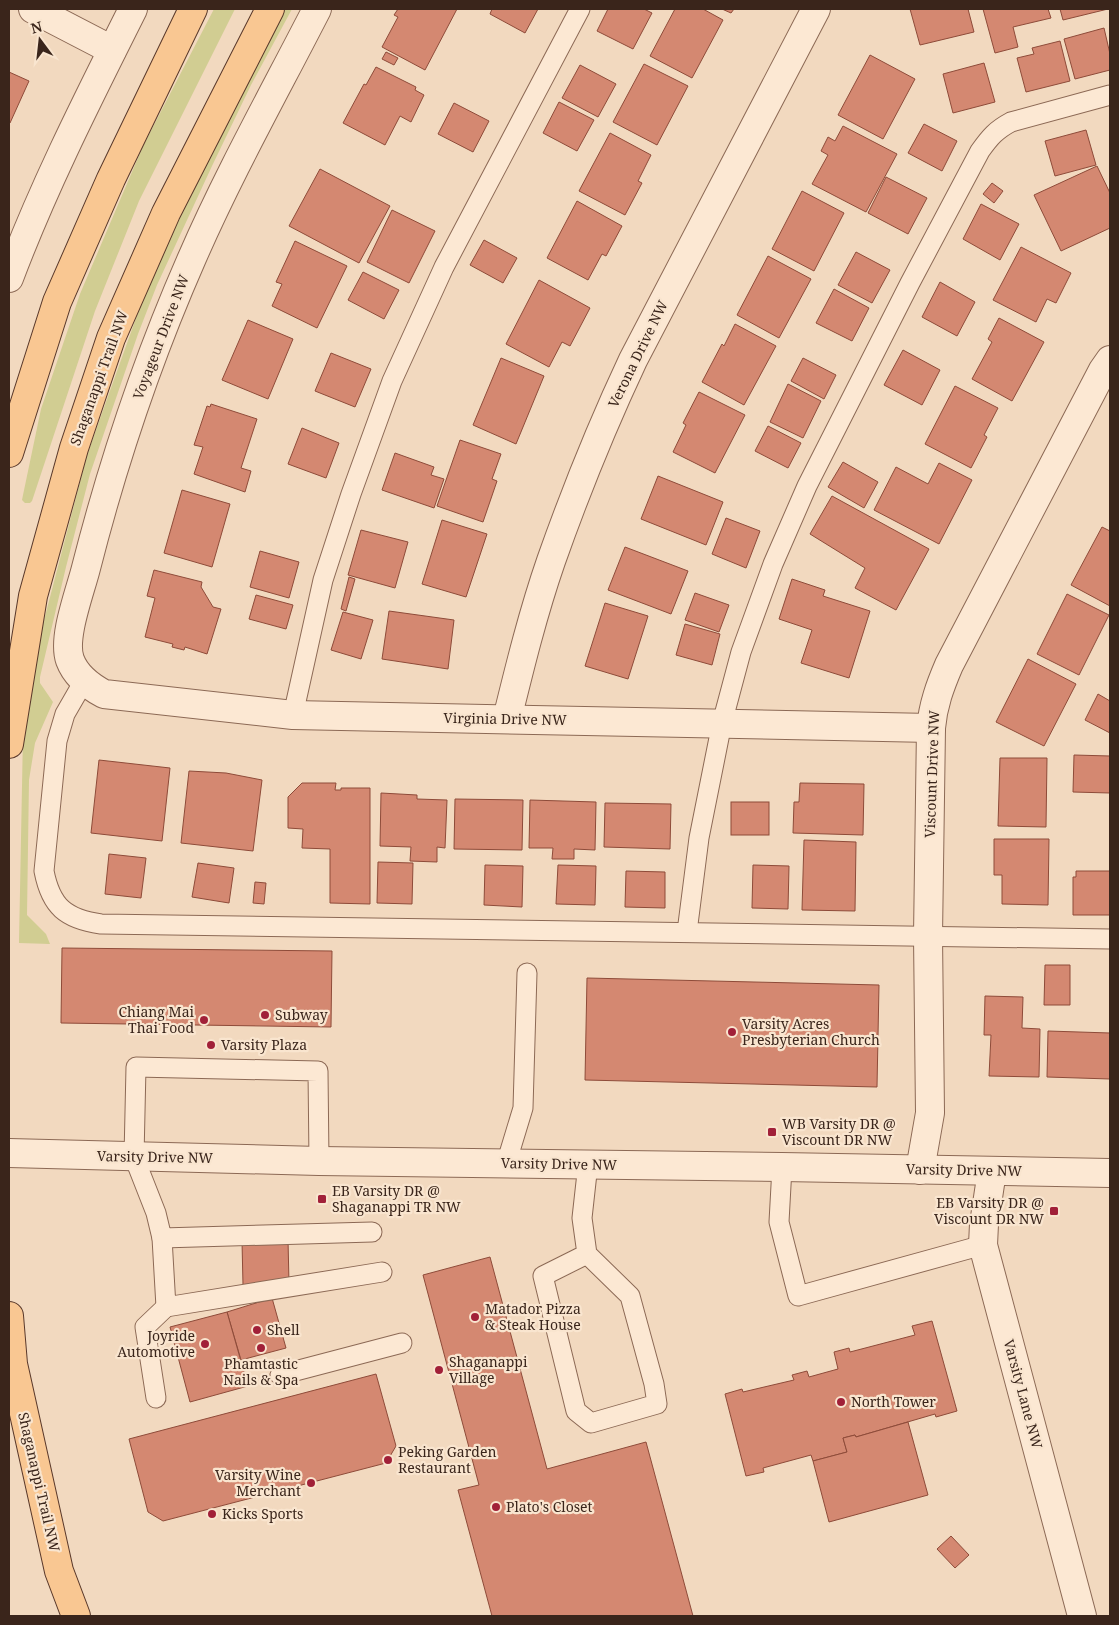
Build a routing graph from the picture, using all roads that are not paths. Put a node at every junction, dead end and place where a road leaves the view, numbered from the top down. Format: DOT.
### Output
graph roads {
  1 [pos="33,9"];
  2 [pos="133,9"];
  3 [pos="193,9"];
  4 [pos="270,9"];
  5 [pos="317,9"];
  6 [pos="580,9"];
  7 [pos="816,9"];
  8 [pos="112,50"];
  9 [pos="1110,95"];
  10 [pos="9,278"];
  11 [pos="1110,360"];
  12 [pos="9,453"];
  13 [pos="84,681"];
  14 [pos="293,715"];
  15 [pos="507,719"];
  16 [pos="722,723"];
  17 [pos="931,728"];
  18 [pos="9,744"];
  19 [pos="687,932"];
  20 [pos="928,936"];
  21 [pos="1110,939"];
  22 [pos="527,973"];
  23 [pos="9,1153"];
  24 [pos="134,1157"];
  25 [pos="319,1161"];
  26 [pos="506,1164"];
  27 [pos="588,1164"];
  28 [pos="782,1167"];
  29 [pos="920,1170"];
  30 [pos="992,1171"];
  31 [pos="1110,1174"];
  32 [pos="372,1232"];
  33 [pos="162,1238"];
  34 [pos="983,1245"];
  35 [pos="587,1254"];
  36 [pos="382,1272"];
  37 [pos="166,1307"];
  38 [pos="9,1316"];
  39 [pos="402,1343"];
  40 [pos="280,1375"];
  41 [pos="156,1398"];
  42 [pos="76,1616"];
  43 [pos="1082,1616"];
  1 -- 8 [label="street"];
  2 -- 8 [label="street"];
  3 -- 12 [label="main road"];
  4 -- 18 [label="main road, Shaganappi Trail NW"];
  5 -- 13 [label="street, Voyageur Drive NW"];
  6 -- 14 [label="lane"];
  7 -- 15 [label="street, Verona Drive NW"];
  8 -- 10 [label="street"];
  9 -- 16 [label="lane"];
  11 -- 17 [label="street, Viscount Drive NW"];
  13 -- 14 [label="street, Virginia Drive NW"];
  13 -- 19 [label="lane"];
  14 -- 15 [label="street, Virginia Drive NW"];
  15 -- 16 [label="street, Virginia Drive NW"];
  16 -- 17 [label="street, Virginia Drive NW"];
  16 -- 19 [label="lane"];
  17 -- 20 [label="street, Viscount Drive NW"];
  19 -- 20 [label="lane"];
  20 -- 21 [label="lane"];
  20 -- 29 [label="street, Viscount Drive NW"];
  22 -- 26 [label="lane"];
  23 -- 24 [label="street, Varsity Drive NW"];
  24 -- 25 [label="street, Varsity Drive NW"];
  24 -- 25 [label="lane"];
  24 -- 33 [label="lane"];
  25 -- 26 [label="street, Varsity Drive NW"];
  26 -- 27 [label="street, Varsity Drive NW"];
  27 -- 28 [label="street, Varsity Drive NW"];
  27 -- 35 [label="lane"];
  28 -- 29 [label="street, Varsity Drive NW"];
  28 -- 34 [label="lane"];
  29 -- 30 [label="street, Varsity Drive NW"];
  30 -- 31 [label="street, Varsity Drive NW"];
  30 -- 34 [label="street, Varsity Lane NW"];
  32 -- 33 [label="lane"];
  33 -- 37 [label="lane"];
  34 -- 43 [label="street, Varsity Lane NW"];
  35 -- 35 [label="lane"];
  36 -- 37 [label="lane"];
  37 -- 41 [label="lane"];
  38 -- 42 [label="main road, Shaganappi Trail NW"];
  39 -- 40 [label="lane"];
}
